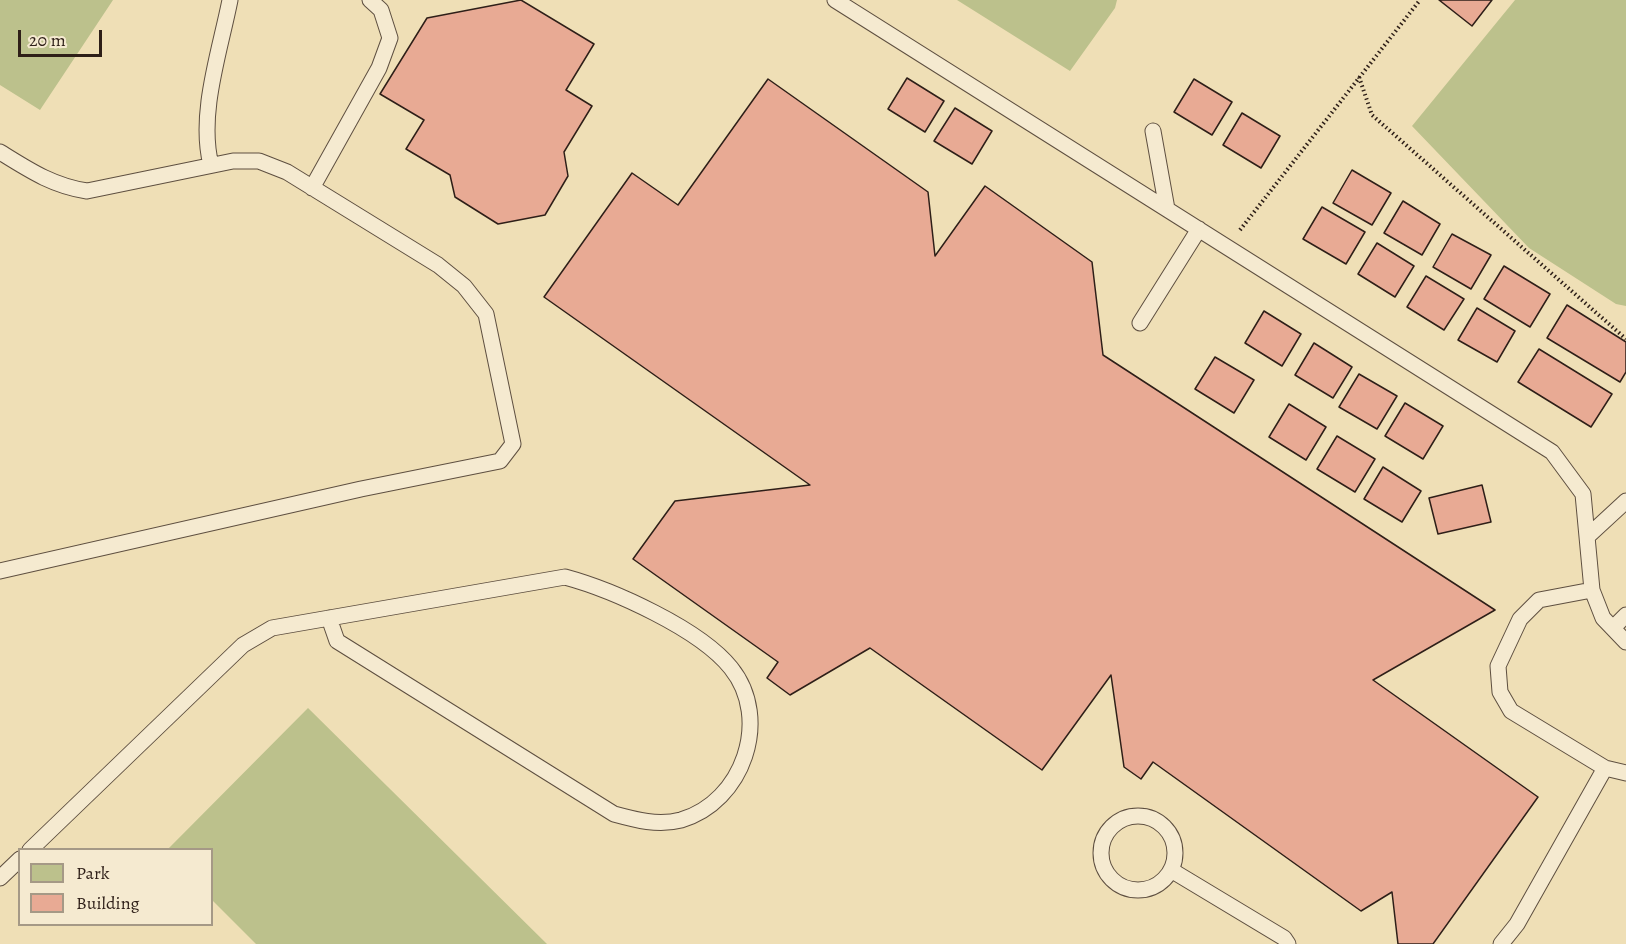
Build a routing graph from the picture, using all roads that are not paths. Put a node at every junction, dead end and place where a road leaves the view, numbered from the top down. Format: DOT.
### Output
graph roads {
  1 [pos="230,0"];
  2 [pos="370,0"];
  3 [pos="835,0"];
  4 [pos="1153,131"];
  5 [pos="0,152"];
  6 [pos="211,165"];
  7 [pos="312,188"];
  8 [pos="1167,209"];
  9 [pos="1198,230"];
  10 [pos="1140,323"];
  11 [pos="1626,501"];
  12 [pos="1587,537"];
  13 [pos="0,571"];
  14 [pos="1592,590"];
  15 [pos="1626,615"];
  16 [pos="329,618"];
  17 [pos="1613,628"];
  18 [pos="1626,642"];
  19 [pos="1605,768"];
  20 [pos="1626,772"];
  21 [pos="31,848"];
  22 [pos="18,861"];
  23 [pos="1171,870"];
  24 [pos="0,878"];
  25 [pos="1288,944"];
  26 [pos="1501,944"];
  1 -- 6 [label="lane"];
  2 -- 7 [label="lane"];
  3 -- 8 [label="lane"];
  4 -- 8 [label="lane"];
  5 -- 6 [label="lane"];
  6 -- 7 [label="lane"];
  7 -- 13 [label="lane"];
  8 -- 9 [label="lane"];
  9 -- 10 [label="lane"];
  9 -- 12 [label="lane"];
  11 -- 12 [label="lane"];
  12 -- 14 [label="lane"];
  14 -- 17 [label="lane"];
  14 -- 19 [label="lane"];
  15 -- 17 [label="lane"];
  16 -- 16 [label="lane"];
  16 -- 21 [label="lane"];
  17 -- 18 [label="lane"];
  19 -- 20 [label="lane"];
  19 -- 26 [label="lane"];
  22 -- 24 [label="lane"];
  23 -- 23 [label="lane"];
  23 -- 25 [label="lane"];
}
